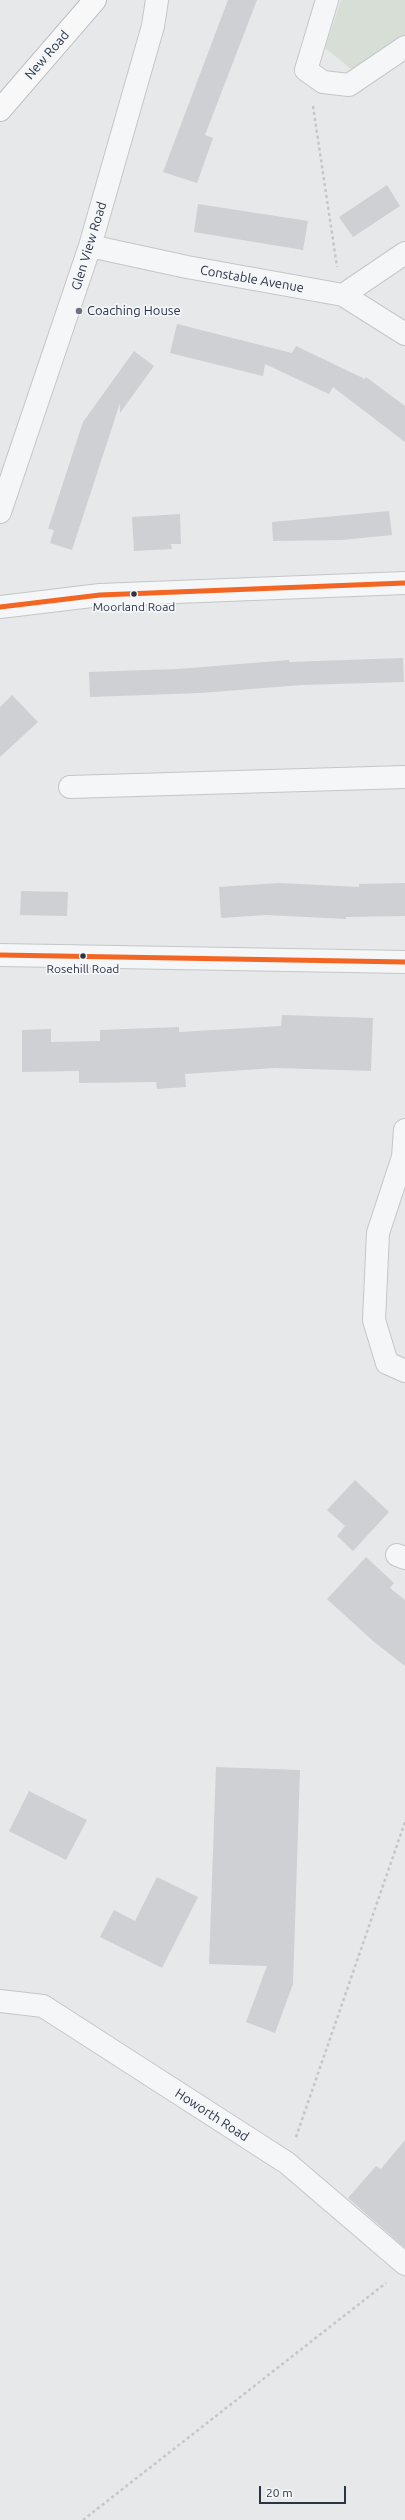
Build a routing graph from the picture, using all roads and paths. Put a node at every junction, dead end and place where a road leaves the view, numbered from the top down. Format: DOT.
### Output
graph roads {
  1 [pos="95,0"];
  2 [pos="157,0"];
  3 [pos="327,0"];
  4 [pos="405,47"];
  5 [pos="323,82"];
  6 [pos="0,110"];
  7 [pos="90,246"];
  8 [pos="405,253"];
  9 [pos="342,295"];
  10 [pos="405,334"];
  11 [pos="0,512"];
  12 [pos="405,583"];
  13 [pos="0,607"];
  14 [pos="405,777"];
  15 [pos="70,787"];
  16 [pos="0,955"];
  17 [pos="405,962"];
  18 [pos="405,1130"];
  19 [pos="405,1371"];
  20 [pos="405,1822"];
  21 [pos="0,2001"];
  22 [pos="287,2163"];
  23 [pos="405,2264"];
  24 [pos="386,2282"];
  25 [pos="83,2520"];
  1 -- 6 [label="highway, New Road"];
  2 -- 7 [label="street, Glen View Road"];
  3 -- 5 [label="street"];
  4 -- 5 [label="street"];
  5 -- 9 [label="path"];
  7 -- 9 [label="street, Constable Avenue"];
  7 -- 11 [label="street, Glen View Road"];
  8 -- 9 [label="street"];
  9 -- 10 [label="street, Constable Avenue"];
  12 -- 13 [label="street"];
  14 -- 15 [label="street"];
  16 -- 17 [label="street"];
  18 -- 19 [label="street"];
  20 -- 22 [label="path"];
  21 -- 22 [label="street, Howorth Road"];
  22 -- 23 [label="street, Howorth Road"];
  24 -- 25 [label="path"];
}
